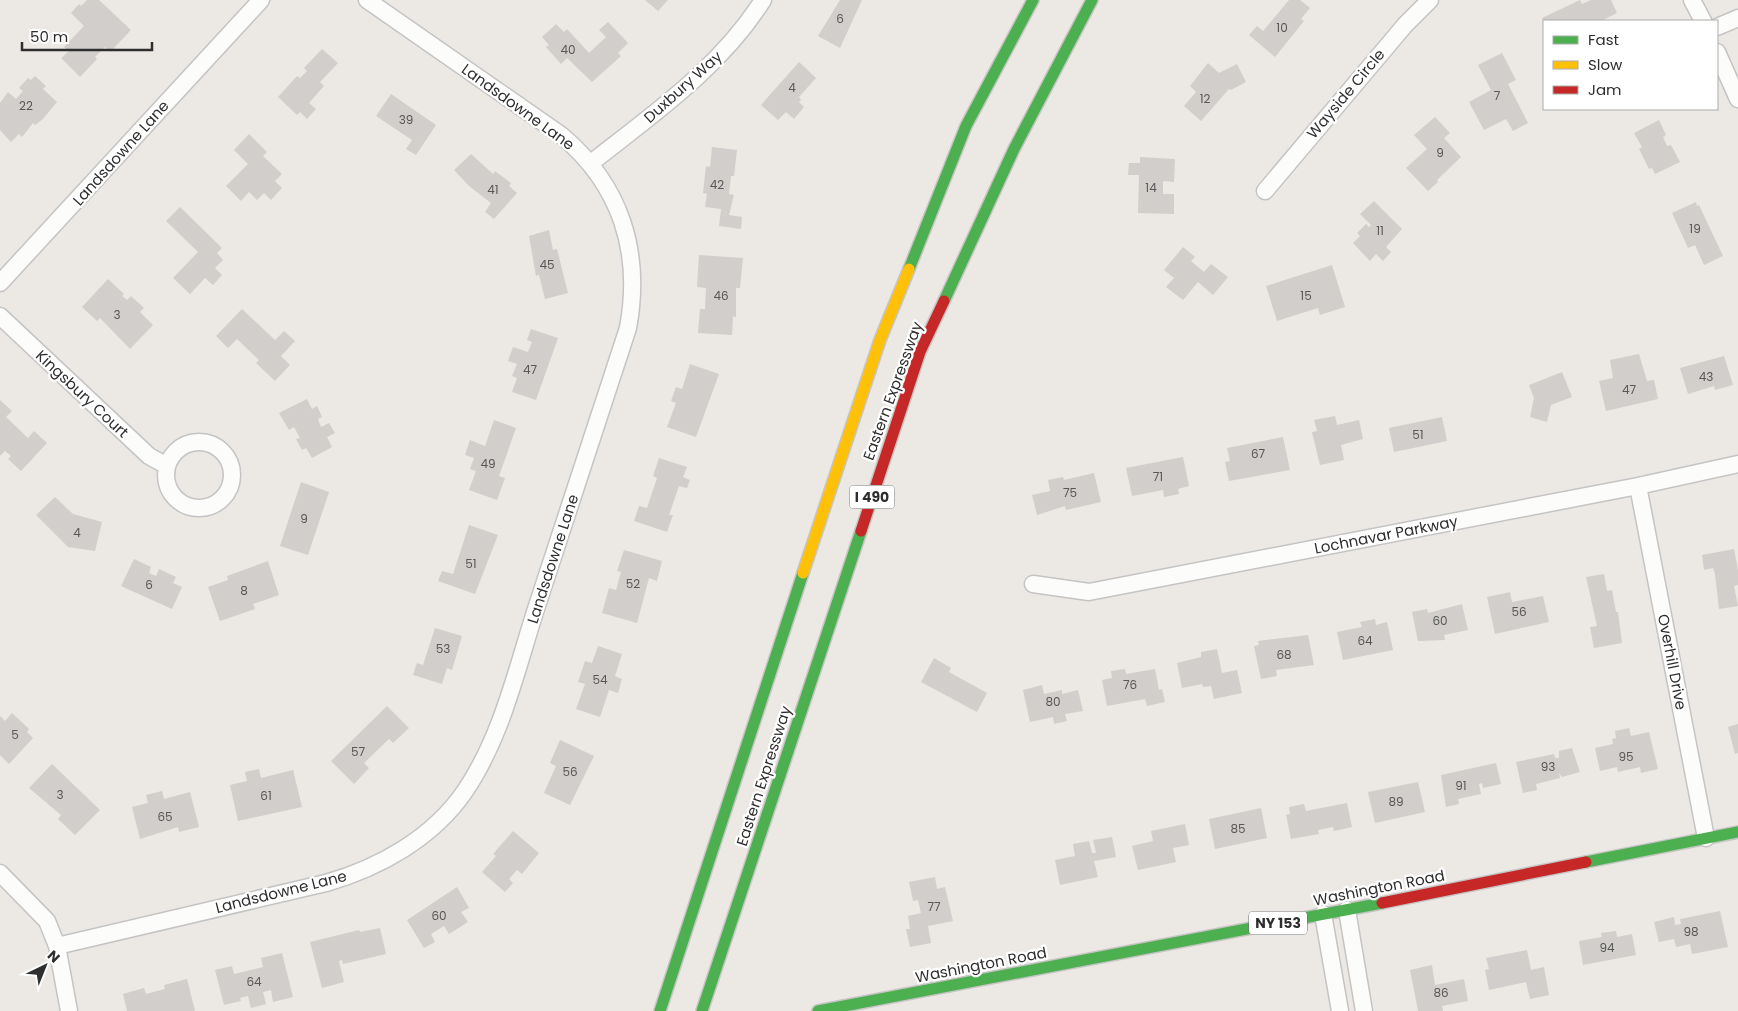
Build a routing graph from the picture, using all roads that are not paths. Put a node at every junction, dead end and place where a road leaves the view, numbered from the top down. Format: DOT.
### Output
graph roads {
  1 [pos="261,0"];
  2 [pos="367,0"];
  3 [pos="763,0"];
  4 [pos="1033,0"];
  5 [pos="1430,0"];
  6 [pos="1692,0"];
  7 [pos="1092,1"];
  8 [pos="1738,18"];
  9 [pos="1702,20"];
  10 [pos="1718,27"];
  11 [pos="1718,54"];
  12 [pos="1738,99"];
  13 [pos="591,162"];
  14 [pos="1265,191"];
  15 [pos="0,283"];
  16 [pos="0,316"];
  17 [pos="1738,464"];
  18 [pos="168,466"];
  19 [pos="1638,486"];
  20 [pos="1033,584"];
  21 [pos="1738,832"];
  22 [pos="1706,838"];
  23 [pos="0,873"];
  24 [pos="1347,910"];
  25 [pos="1323,914"];
  26 [pos="57,946"];
  27 [pos="70,1011"];
  28 [pos="660,1011"];
  29 [pos="702,1011"];
  30 [pos="818,1011"];
  31 [pos="1340,1011"];
  32 [pos="1364,1011"];
  1 -- 15 [label="street, Landsdowne Lane"];
  2 -- 13 [label="street, Landsdowne Lane"];
  3 -- 13 [label="street, Duxbury Way"];
  4 -- 28 [label="main road, Eastern Expressway / I 490"];
  5 -- 14 [label="street, Wayside Circle"];
  6 -- 9 [label="street"];
  7 -- 29 [label="main road, Eastern Expressway / I 490"];
  8 -- 10 [label="street"];
  11 -- 12 [label="street"];
  13 -- 26 [label="street, Landsdowne Lane"];
  16 -- 18 [label="street, Kingsbury Court"];
  17 -- 19 [label="street, Lochnavar Parkway"];
  18 -- 18 [label="street"];
  19 -- 20 [label="street, Lochnavar Parkway"];
  19 -- 22 [label="street, Overhill Drive"];
  21 -- 22 [label="main road, Washington Road / NY 153"];
  22 -- 24 [label="main road, Washington Road / NY 153"];
  23 -- 26 [label="street"];
  24 -- 25 [label="main road, Washington Road / NY 153"];
  24 -- 32 [label="street"];
  25 -- 30 [label="main road, Washington Road / NY 153"];
  25 -- 31 [label="street"];
  26 -- 27 [label="street"];
}
